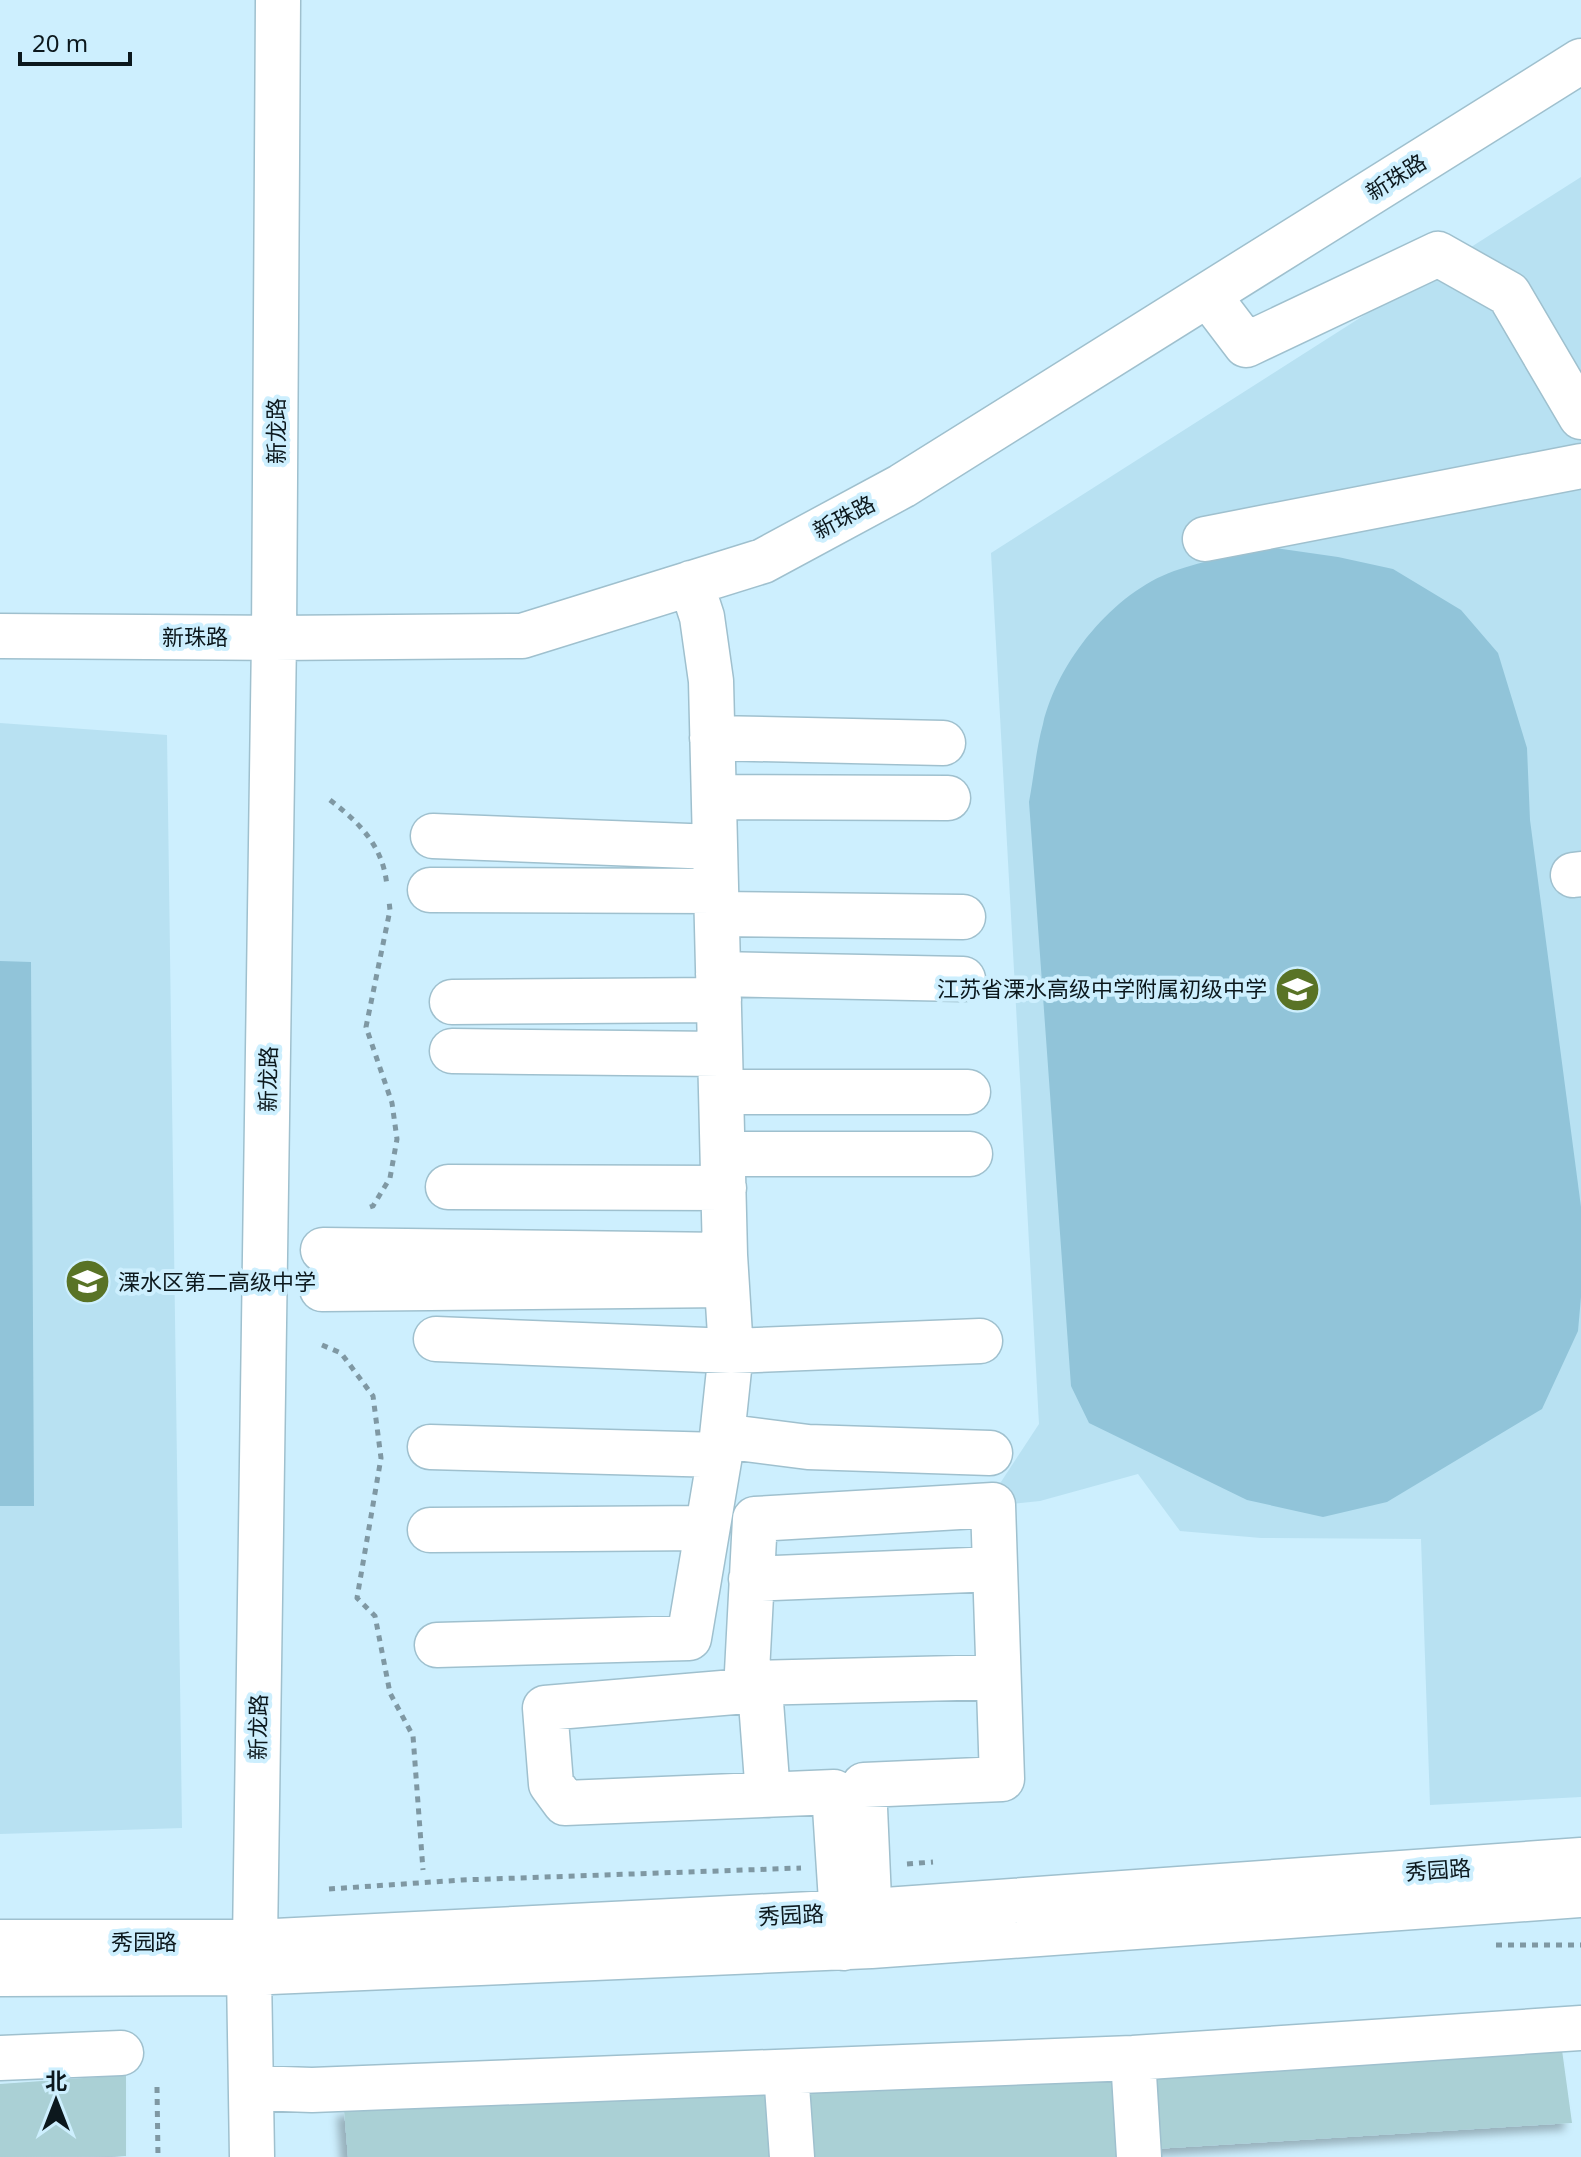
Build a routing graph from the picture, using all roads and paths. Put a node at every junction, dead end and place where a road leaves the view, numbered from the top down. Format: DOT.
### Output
graph roads {
  1 [pos="278,0"];
  2 [pos="1581,61"];
  3 [pos="1208,295"];
  4 [pos="1581,417"];
  5 [pos="1581,466"];
  6 [pos="1205,539"];
  7 [pos="691,583"];
  8 [pos="0,636"];
  9 [pos="274,638"];
  10 [pos="712,738"];
  11 [pos="943,743"];
  12 [pos="714,797"];
  13 [pos="948,798"];
  14 [pos="330,800"];
  15 [pos="433,836"];
  16 [pos="715,847"];
  17 [pos="430,890"];
  18 [pos="716,903"];
  19 [pos="963,917"];
  20 [pos="963,979"];
  21 [pos="718,987"];
  22 [pos="452,1002"];
  23 [pos="452,1051"];
  24 [pos="721,1073"];
  25 [pos="968,1092"];
  26 [pos="970,1154"];
  27 [pos="723,1171"];
  28 [pos="448,1187"];
  29 [pos="361,1210"];
  30 [pos="322,1269"];
  31 [pos="726,1270"];
  32 [pos="436,1339"];
  33 [pos="980,1341"];
  34 [pos="322,1345"];
  35 [pos="731,1351"];
  36 [pos="721,1445"];
  37 [pos="430,1447"];
  38 [pos="990,1453"];
  39 [pos="707,1528"];
  40 [pos="430,1530"];
  41 [pos="995,1569"];
  42 [pos="751,1579"];
  43 [pos="437,1645"];
  44 [pos="998,1677"];
  45 [pos="746,1687"];
  46 [pos="768,1795"];
  47 [pos="852,1849"];
  48 [pos="1581,1860"];
  49 [pos="423,1870"];
  50 [pos="1581,1895"];
  51 [pos="857,1929"];
  52 [pos="0,1942"];
  53 [pos="252,1958"];
  54 [pos="0,1974"];
  55 [pos="1581,2028"];
  56 [pos="121,2053"];
  57 [pos="0,2058"];
  58 [pos="1133,2058"];
  59 [pos="786,2072"];
  60 [pos="157,2087"];
  61 [pos="251,2088"];
  62 [pos="158,2157"];
  63 [pos="252,2157"];
  64 [pos="792,2157"];
  65 [pos="1139,2157"];
  1 -- 9 [label="street, 新龙路"];
  2 -- 3 [label="street, 新珠路"];
  3 -- 4 [label="street"];
  3 -- 7 [label="street, 新珠路"];
  5 -- 6 [label="street"];
  7 -- 9 [label="street, 新珠路"];
  7 -- 10 [label="street"];
  8 -- 9 [label="street, 新珠路"];
  9 -- 53 [label="street, 新龙路"];
  10 -- 11 [label="street"];
  10 -- 12 [label="street"];
  12 -- 13 [label="street"];
  12 -- 16 [label="street"];
  14 -- 29 [label="path"];
  15 -- 16 [label="street"];
  16 -- 18 [label="street"];
  17 -- 18 [label="street"];
  18 -- 19 [label="street"];
  18 -- 21 [label="street"];
  20 -- 21 [label="street"];
  21 -- 22 [label="street"];
  21 -- 24 [label="street"];
  23 -- 24 [label="street"];
  24 -- 25 [label="street"];
  24 -- 27 [label="street"];
  26 -- 27 [label="street"];
  27 -- 28 [label="street"];
  27 -- 31 [label="street"];
  30 -- 31 [label="street"];
  31 -- 35 [label="street"];
  32 -- 35 [label="street"];
  33 -- 35 [label="street"];
  34 -- 49 [label="path"];
  35 -- 36 [label="street"];
  36 -- 37 [label="street"];
  36 -- 38 [label="street"];
  36 -- 39 [label="street"];
  39 -- 40 [label="street"];
  39 -- 43 [label="street"];
  41 -- 42 [label="street"];
  41 -- 42 [label="street"];
  41 -- 44 [label="street"];
  42 -- 45 [label="street"];
  44 -- 45 [label="street"];
  44 -- 47 [label="street"];
  45 -- 46 [label="street"];
  45 -- 46 [label="street"];
  46 -- 47 [label="street"];
  47 -- 51 [label="street"];
  48 -- 51 [label="street, 秀园路"];
  50 -- 51 [label="street, 秀园路"];
  51 -- 53 [label="street, 秀园路"];
  52 -- 53 [label="street, 秀园路"];
  53 -- 54 [label="street, 秀园路"];
  53 -- 61 [label="street, 新龙路"];
  55 -- 58 [label="street"];
  56 -- 57 [label="street"];
  58 -- 59 [label="street"];
  58 -- 65 [label="street"];
  59 -- 61 [label="street"];
  59 -- 64 [label="street"];
  60 -- 62 [label="path"];
  61 -- 63 [label="street, 新龙路"];
}
